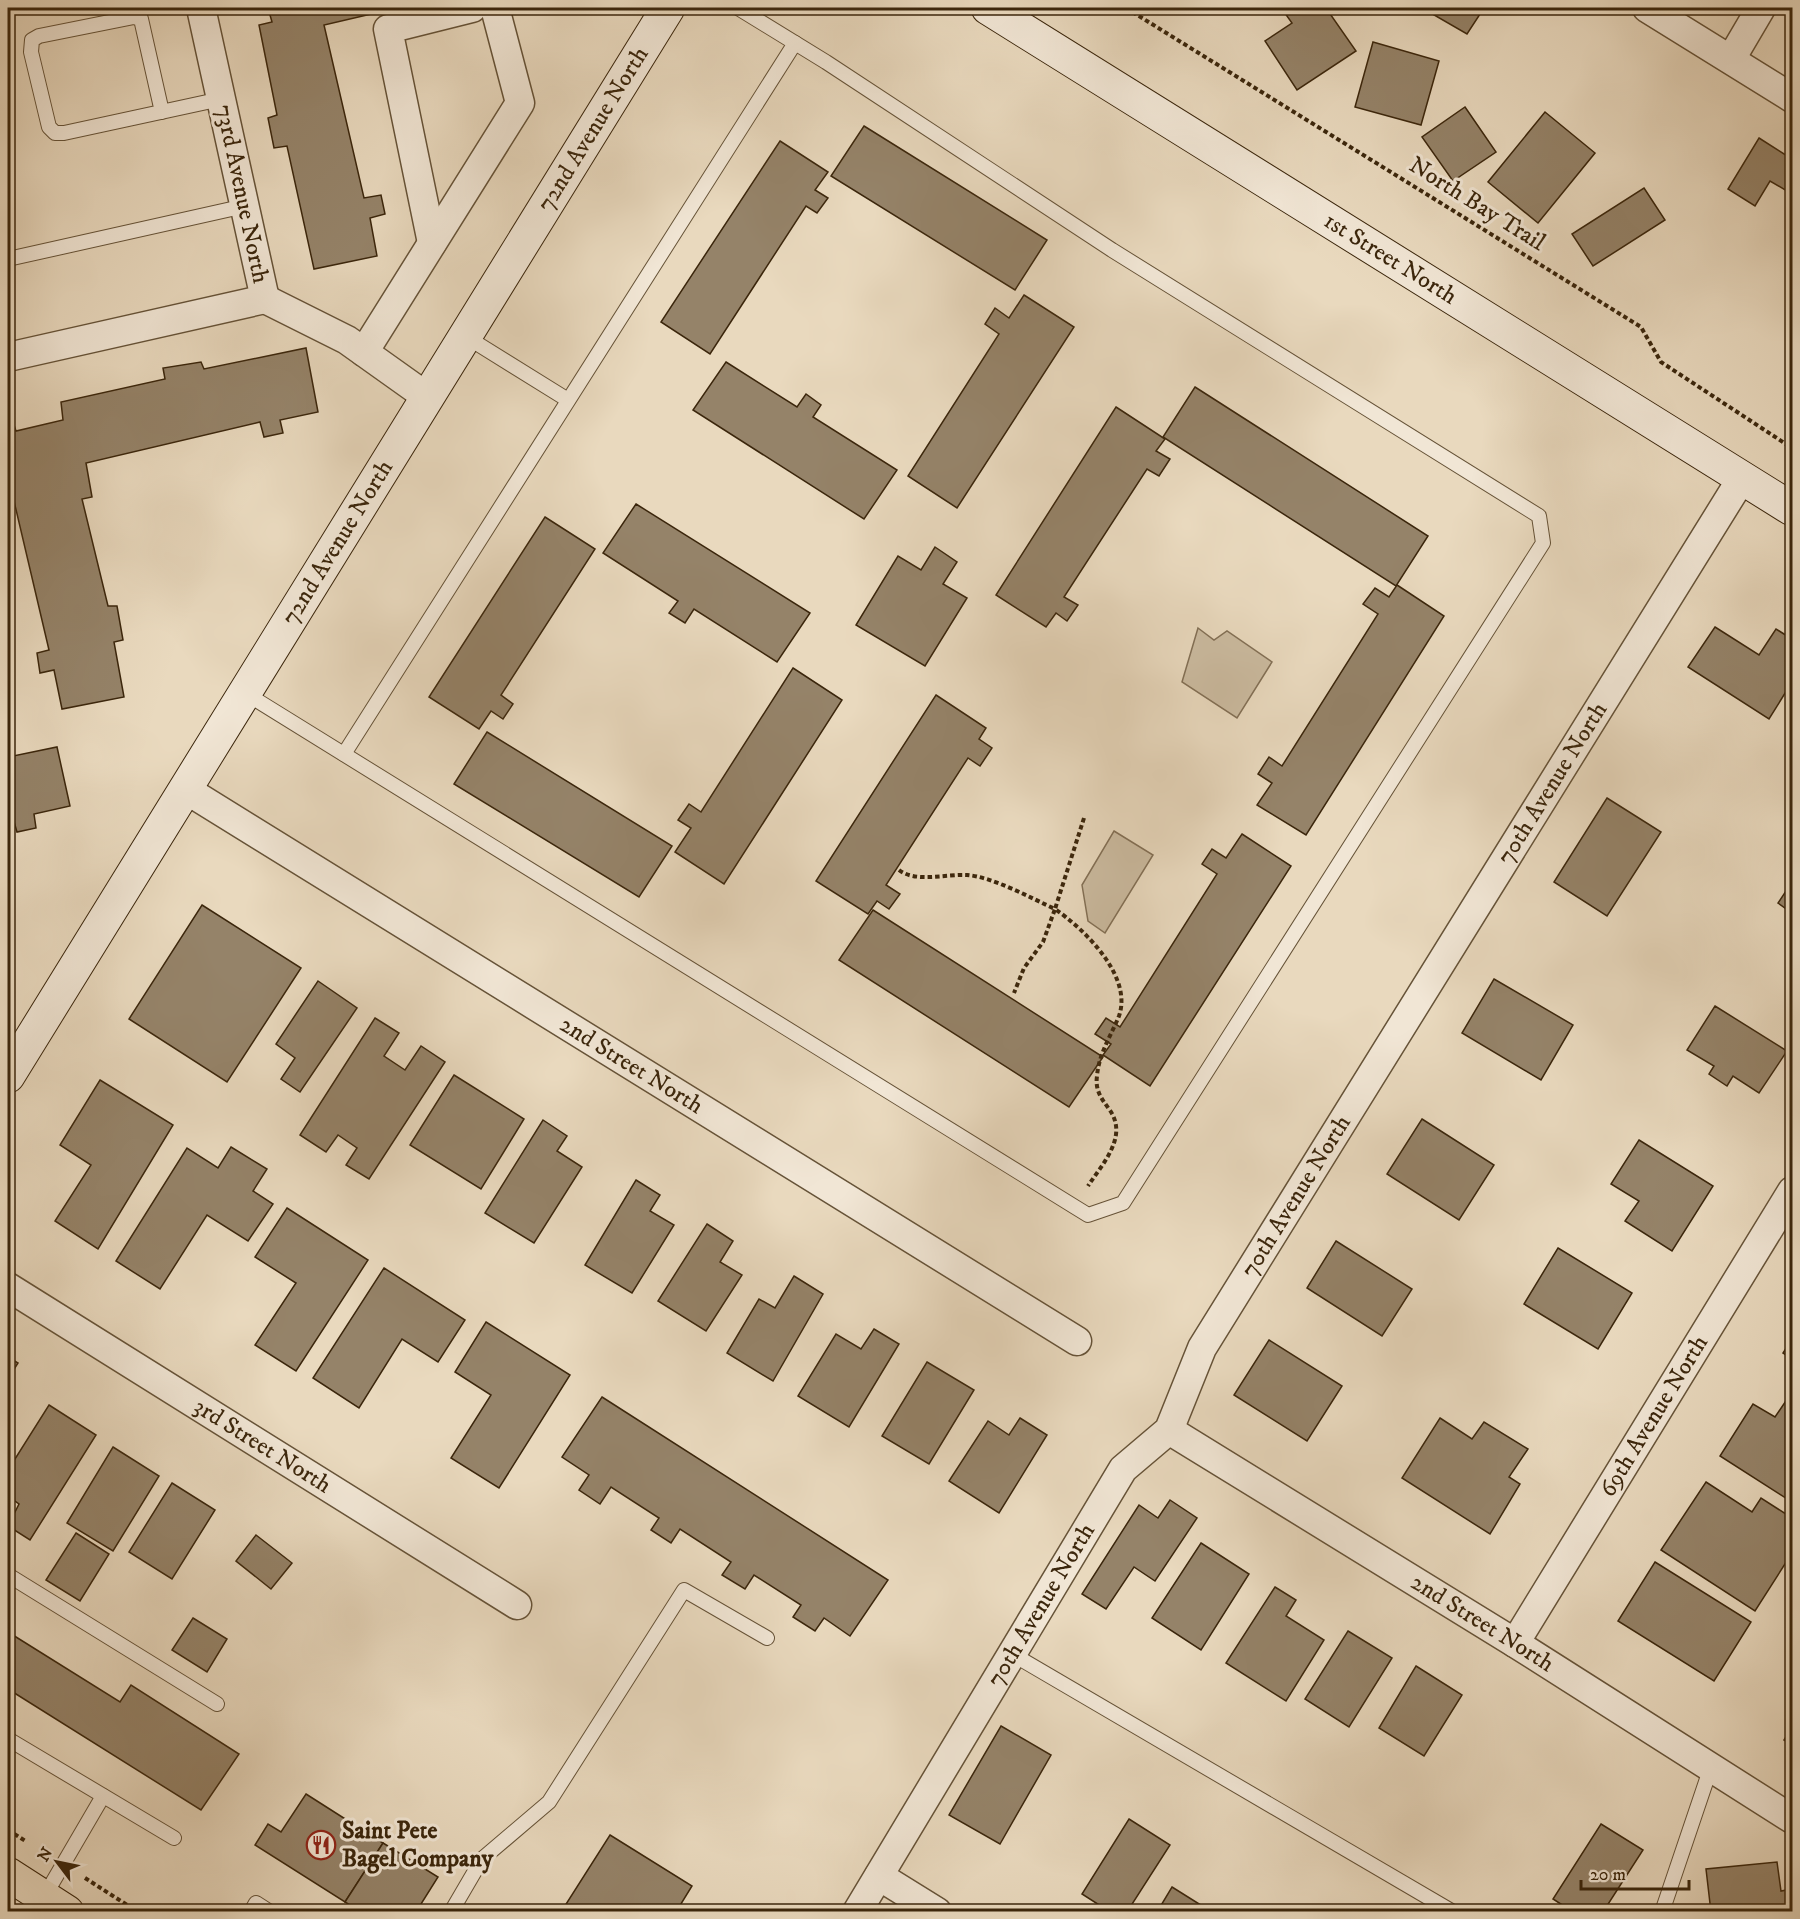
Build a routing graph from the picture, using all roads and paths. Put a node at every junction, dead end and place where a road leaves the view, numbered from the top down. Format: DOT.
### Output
graph roads {
  1 [pos="201,8"];
  2 [pos="472,8"];
  3 [pos="495,8"];
  4 [pos="668,8"];
  5 [pos="738,8"];
  6 [pos="988,8"];
  7 [pos="1126,8"];
  8 [pos="1647,8"];
  9 [pos="1761,8"];
  10 [pos="795,43"];
  11 [pos="1731,59"];
  12 [pos="1792,98"];
  13 [pos="221,99"];
  14 [pos="162,112"];
  15 [pos="245,206"];
  16 [pos="432,243"];
  17 [pos="8,259"];
  18 [pos="265,299"];
  19 [pos="465,336"];
  20 [pos="364,352"];
  21 [pos="8,357"];
  22 [pos="427,397"];
  23 [pos="568,400"];
  24 [pos="1792,448"];
  25 [pos="1742,478"];
  26 [pos="1792,510"];
  27 [pos="245,693"];
  28 [pos="344,754"];
  29 [pos="185,789"];
  30 [pos="1084,818"];
  31 [pos="899,870"];
  32 [pos="1055,909"];
  33 [pos="1014,993"];
  34 [pos="8,1076"];
  35 [pos="1792,1191"];
  36 [pos="1075,1207"];
  37 [pos="8,1287"];
  38 [pos="1077,1341"];
  39 [pos="1169,1430"];
  40 [pos="8,1575"];
  41 [pos="517,1605"];
  42 [pos="767,1638"];
  43 [pos="1515,1643"];
  44 [pos="1012,1654"];
  45 [pos="217,1704"];
  46 [pos="8,1739"];
  47 [pos="1711,1767"];
  48 [pos="103,1796"];
  49 [pos="1792,1819"];
  50 [pos="174,1838"];
  51 [pos="8,1874"];
  52 [pos="879,1876"];
  53 [pos="56,1904"];
  54 [pos="251,1911"];
  55 [pos="270,1911"];
  56 [pos="451,1911"];
  57 [pos="857,1911"];
  58 [pos="937,1911"];
  59 [pos="1453,1911"];
  60 [pos="1662,1911"];
  1 -- 13 [label="street, 73rd Avenue North"];
  2 -- 16 [label="street"];
  3 -- 16 [label="street"];
  4 -- 19 [label="street, 72nd Avenue North"];
  5 -- 10 [label="lane"];
  6 -- 25 [label="street, 1st Street North"];
  7 -- 24 [label="path, North Bay Trail"];
  8 -- 11 [label="street"];
  9 -- 11 [label="street"];
  10 -- 23 [label="lane"];
  10 -- 36 [label="lane"];
  11 -- 12 [label="street"];
  13 -- 14 [label="lane"];
  13 -- 15 [label="street, 73rd Avenue North"];
  14 -- 14 [label="lane"];
  15 -- 17 [label="lane"];
  15 -- 18 [label="street, 73rd Avenue North"];
  16 -- 20 [label="street"];
  18 -- 20 [label="street"];
  18 -- 21 [label="street, 73rd Avenue North"];
  19 -- 22 [label="street, 72nd Avenue North"];
  19 -- 23 [label="lane"];
  20 -- 22 [label="street"];
  22 -- 27 [label="street, 72nd Avenue North"];
  23 -- 28 [label="lane"];
  25 -- 26 [label="street, 1st Street North"];
  25 -- 39 [label="street, 70th Avenue North"];
  27 -- 28 [label="lane"];
  27 -- 29 [label="street, 72nd Avenue North"];
  28 -- 36 [label="lane"];
  29 -- 34 [label="street, 72nd Avenue North"];
  29 -- 38 [label="street, 2nd Street North"];
  30 -- 32 [label="path"];
  31 -- 32 [label="path"];
  32 -- 33 [label="path"];
  32 -- 36 [label="path"];
  35 -- 43 [label="street, 69th Avenue North"];
  37 -- 41 [label="street, 3rd Street North"];
  39 -- 43 [label="street, 2nd Street North"];
  39 -- 44 [label="street, 70th Avenue North"];
  40 -- 45 [label="lane"];
  42 -- 56 [label="lane"];
  43 -- 47 [label="street, 2nd Street North"];
  44 -- 52 [label="street, 70th Avenue North"];
  44 -- 59 [label="lane"];
  46 -- 48 [label="lane"];
  47 -- 49 [label="street, 2nd Street North"];
  47 -- 60 [label="lane"];
  48 -- 50 [label="lane"];
  48 -- 53 [label="lane"];
  51 -- 53 [label="main road"];
  52 -- 57 [label="street, 70th Avenue North"];
  52 -- 58 [label="street"];
  54 -- 55 [label="lane"];
}
